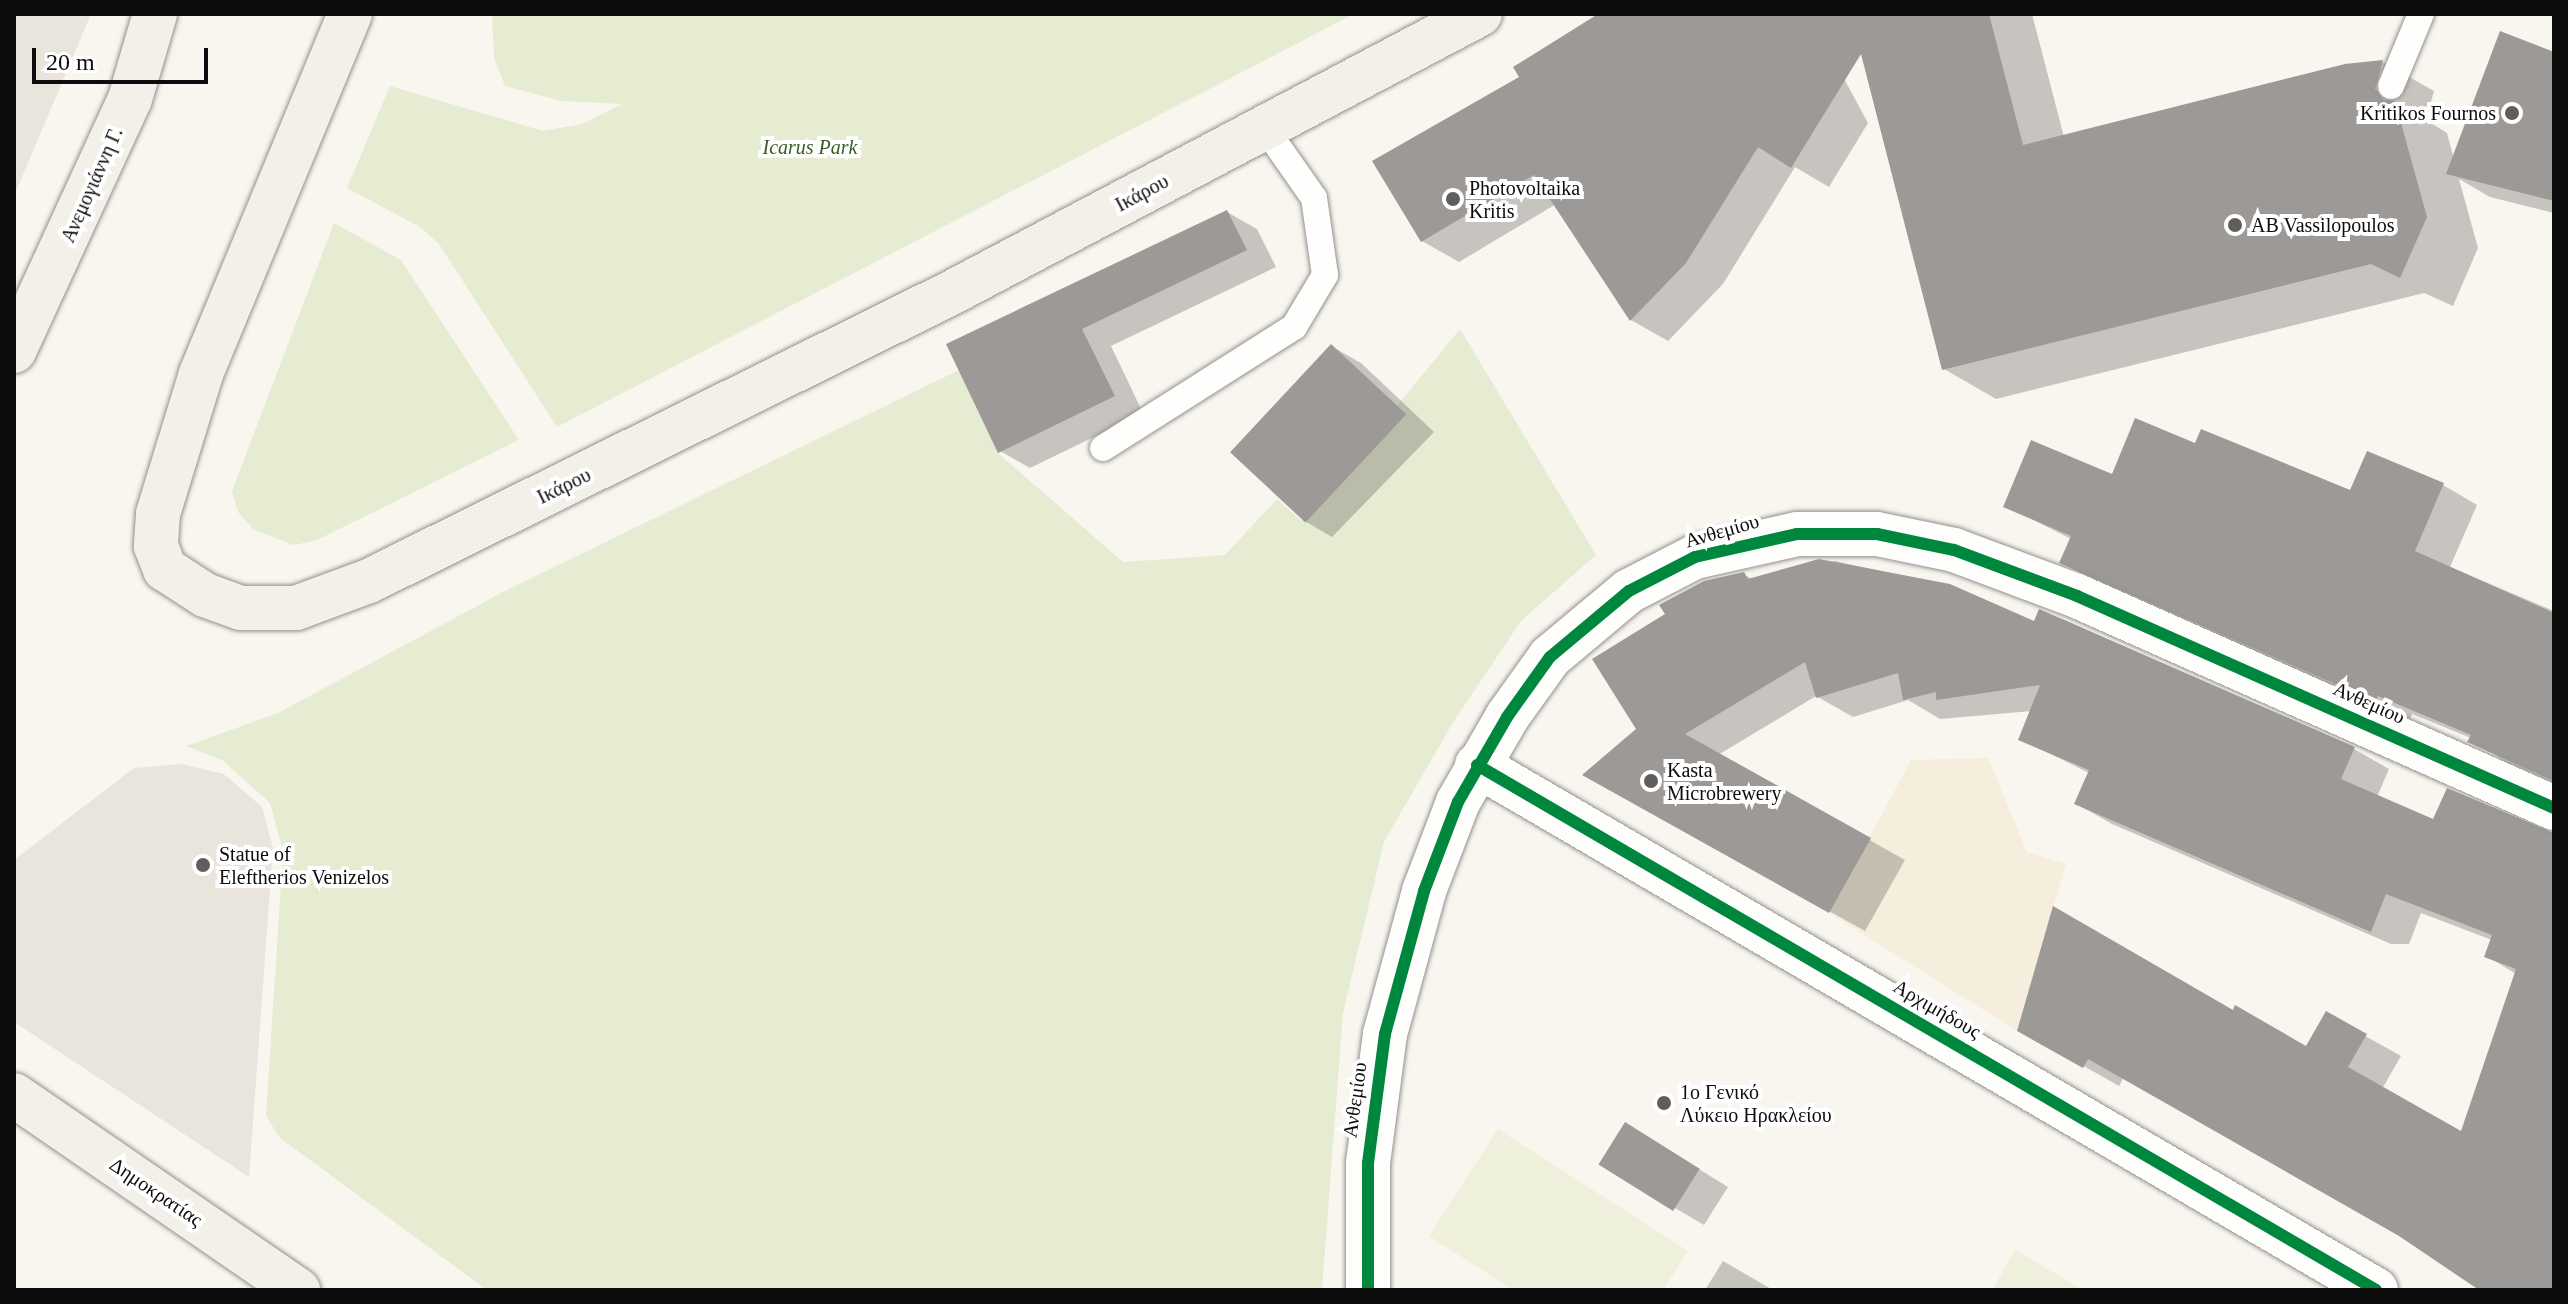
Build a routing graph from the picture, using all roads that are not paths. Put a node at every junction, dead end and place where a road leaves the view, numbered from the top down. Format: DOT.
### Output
graph roads {
  1 [pos="155,14"];
  2 [pos="350,14"];
  3 [pos="1480,14"];
  4 [pos="2421,14"];
  5 [pos="2391,86"];
  6 [pos="1265,128"];
  7 [pos="14,351"];
  8 [pos="1103,448"];
  9 [pos="1477,765"];
  10 [pos="2554,808"];
  11 [pos="14,1095"];
  12 [pos="285,1286"];
  13 [pos="1368,1290"];
  14 [pos="2376,1290"];
  1 -- 7 [label="main road, Ανεμογιάννη Γ."];
  2 -- 6 [label="main road, Ικάρου"];
  3 -- 6 [label="main road, Ικάρου"];
  4 -- 5 [label="lane"];
  6 -- 8 [label="lane"];
  9 -- 10 [label="street, Ανθεμίου"];
  9 -- 13 [label="street, Ανθεμίου"];
  9 -- 14 [label="street, Αρχιμήδους"];
  11 -- 12 [label="main road, Δημοκρατίας"];
}
